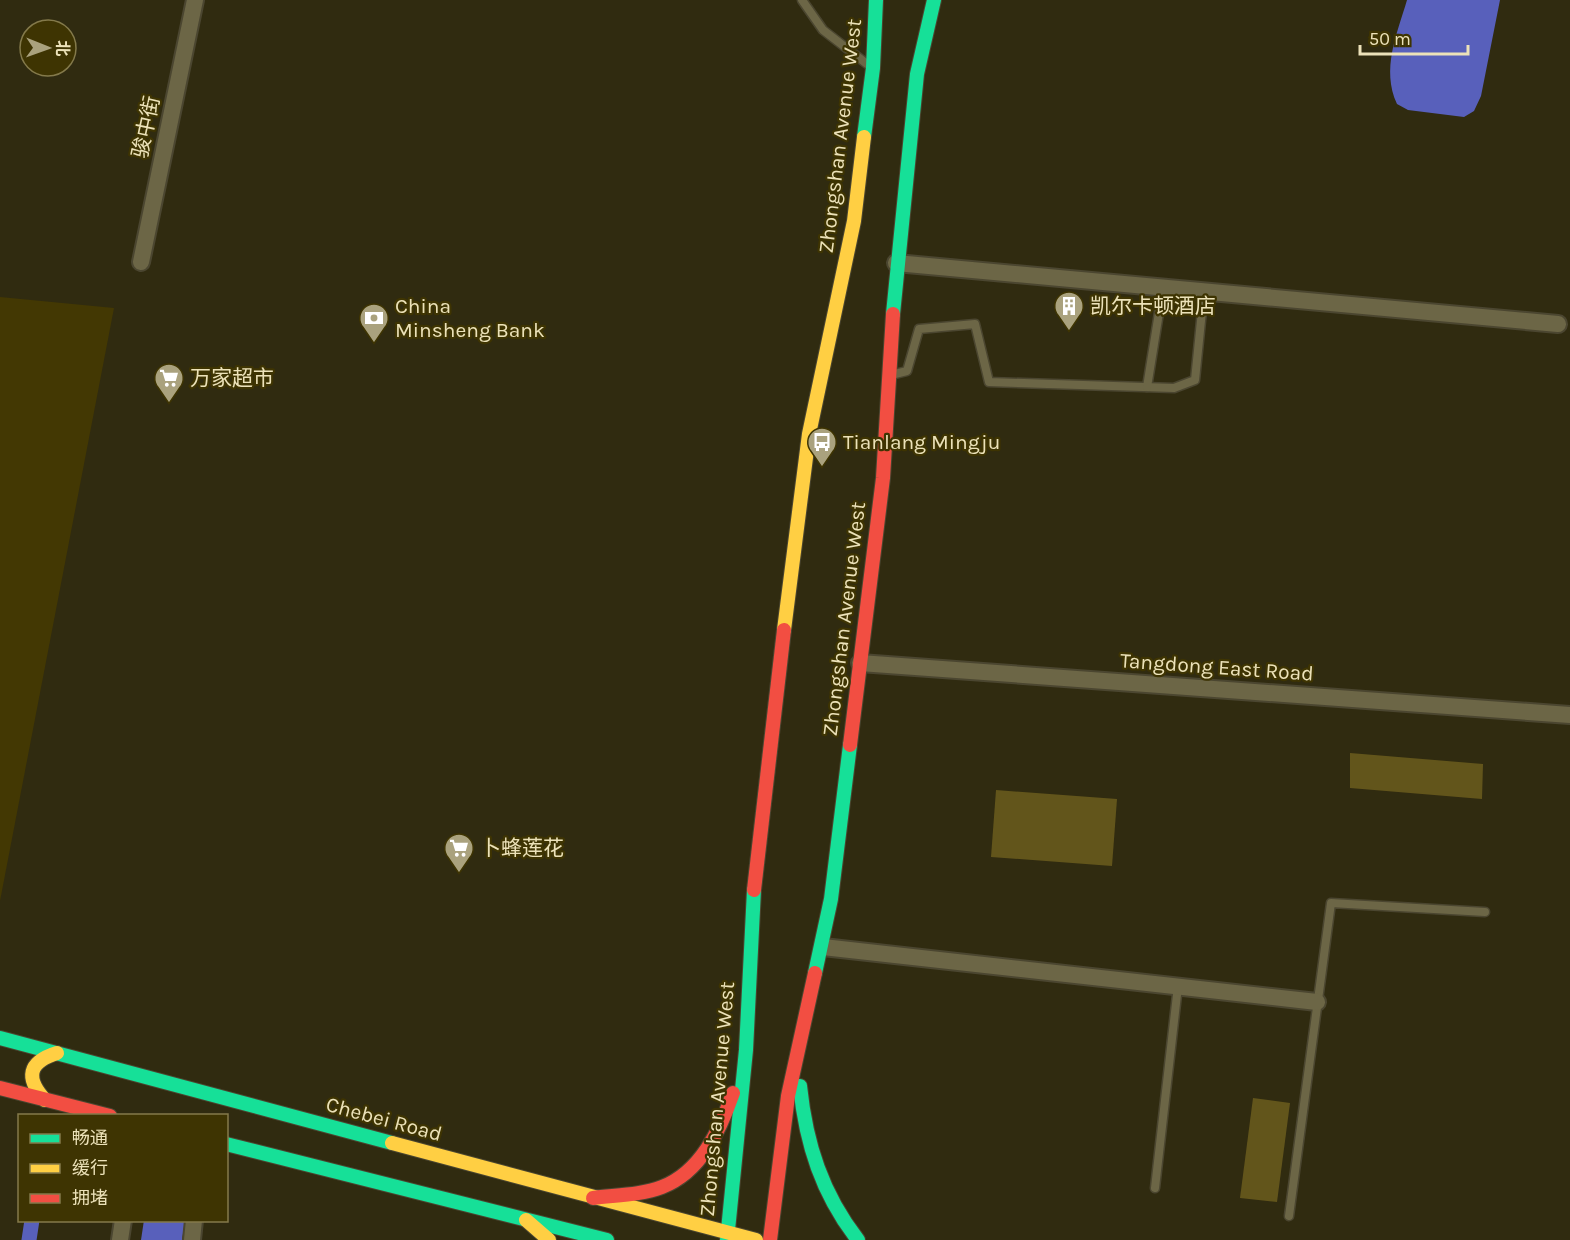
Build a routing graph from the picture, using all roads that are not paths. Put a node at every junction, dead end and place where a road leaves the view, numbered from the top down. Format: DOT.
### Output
graph roads {
  1 [pos="195,0"];
  2 [pos="802,0"];
  3 [pos="876,0"];
  4 [pos="934,0"];
  5 [pos="915,22"];
  6 [pos="873,68"];
  7 [pos="917,74"];
  8 [pos="141,262"];
  9 [pos="896,263"];
  10 [pos="1163,288"];
  11 [pos="1204,291"];
  12 [pos="1558,324"];
  13 [pos="890,375"];
  14 [pos="1147,387"];
  15 [pos="860,663"];
  16 [pos="1570,715"];
  17 [pos="1485,912"];
  18 [pos="823,946"];
  19 [pos="1178,986"];
  20 [pos="1317,1002"];
  21 [pos="802,1034"];
  22 [pos="0,1038"];
  23 [pos="746,1050"];
  24 [pos="57,1053"];
  25 [pos="0,1088"];
  26 [pos="45,1100"];
  27 [pos="102,1114"];
  28 [pos="228,1145"];
  29 [pos="735,1162"];
  30 [pos="779,1171"];
  31 [pos="745,1173"];
  32 [pos="763,1178"];
  33 [pos="1155,1188"];
  34 [pos="593,1198"];
  35 [pos="1289,1216"];
  36 [pos="526,1220"];
  37 [pos="123,1222"];
  38 [pos="194,1222"];
  39 [pos="727,1237"];
  40 [pos="120,1240"];
  41 [pos="192,1240"];
  42 [pos="549,1240"];
  43 [pos="607,1240"];
  44 [pos="756,1240"];
  45 [pos="770,1240"];
  46 [pos="858,1240"];
  1 -- 8 [label="street, 骏中街"];
  2 -- 6 [label="lane"];
  3 -- 6 [label="main road, Zhongshan Avenue West"];
  4 -- 7 [label="main road, Zhongshan Avenue West"];
  5 -- 7 [label="main road"];
  6 -- 23 [label="main road, Zhongshan Avenue West"];
  7 -- 9 [label="main road, Zhongshan Avenue West"];
  9 -- 10 [label="street"];
  9 -- 13 [label="main road, Zhongshan Avenue West"];
  10 -- 11 [label="street"];
  10 -- 14 [label="lane"];
  11 -- 12 [label="street"];
  11 -- 14 [label="lane"];
  13 -- 14 [label="lane"];
  13 -- 15 [label="main road, Zhongshan Avenue West"];
  15 -- 16 [label="street, Tangdong East Road"];
  15 -- 18 [label="main road, Zhongshan Avenue West"];
  17 -- 20 [label="lane"];
  18 -- 19 [label="street"];
  18 -- 21 [label="main road, Zhongshan Avenue West"];
  19 -- 20 [label="street"];
  19 -- 33 [label="lane"];
  20 -- 35 [label="lane"];
  21 -- 30 [label="main road, Zhongshan Avenue West"];
  21 -- 46 [label="main road"];
  22 -- 24 [label="main road, Chebei Road"];
  23 -- 29 [label="main road, Zhongshan Avenue West"];
  23 -- 34 [label="main road"];
  24 -- 26 [label="main road"];
  24 -- 34 [label="main road, Chebei Road"];
  25 -- 26 [label="main road"];
  26 -- 27 [label="main road"];
  28 -- 36 [label="main road"];
  29 -- 31 [label="main road"];
  29 -- 39 [label="main road, Zhongshan Avenue West"];
  30 -- 32 [label="main road"];
  30 -- 45 [label="main road, Zhongshan Avenue West"];
  34 -- 39 [label="main road, Chebei Road"];
  36 -- 42 [label="main road"];
  36 -- 43 [label="main road"];
  37 -- 40 [label="street"];
  38 -- 41 [label="street"];
  39 -- 44 [label="main road, Chebei Road"];
}
